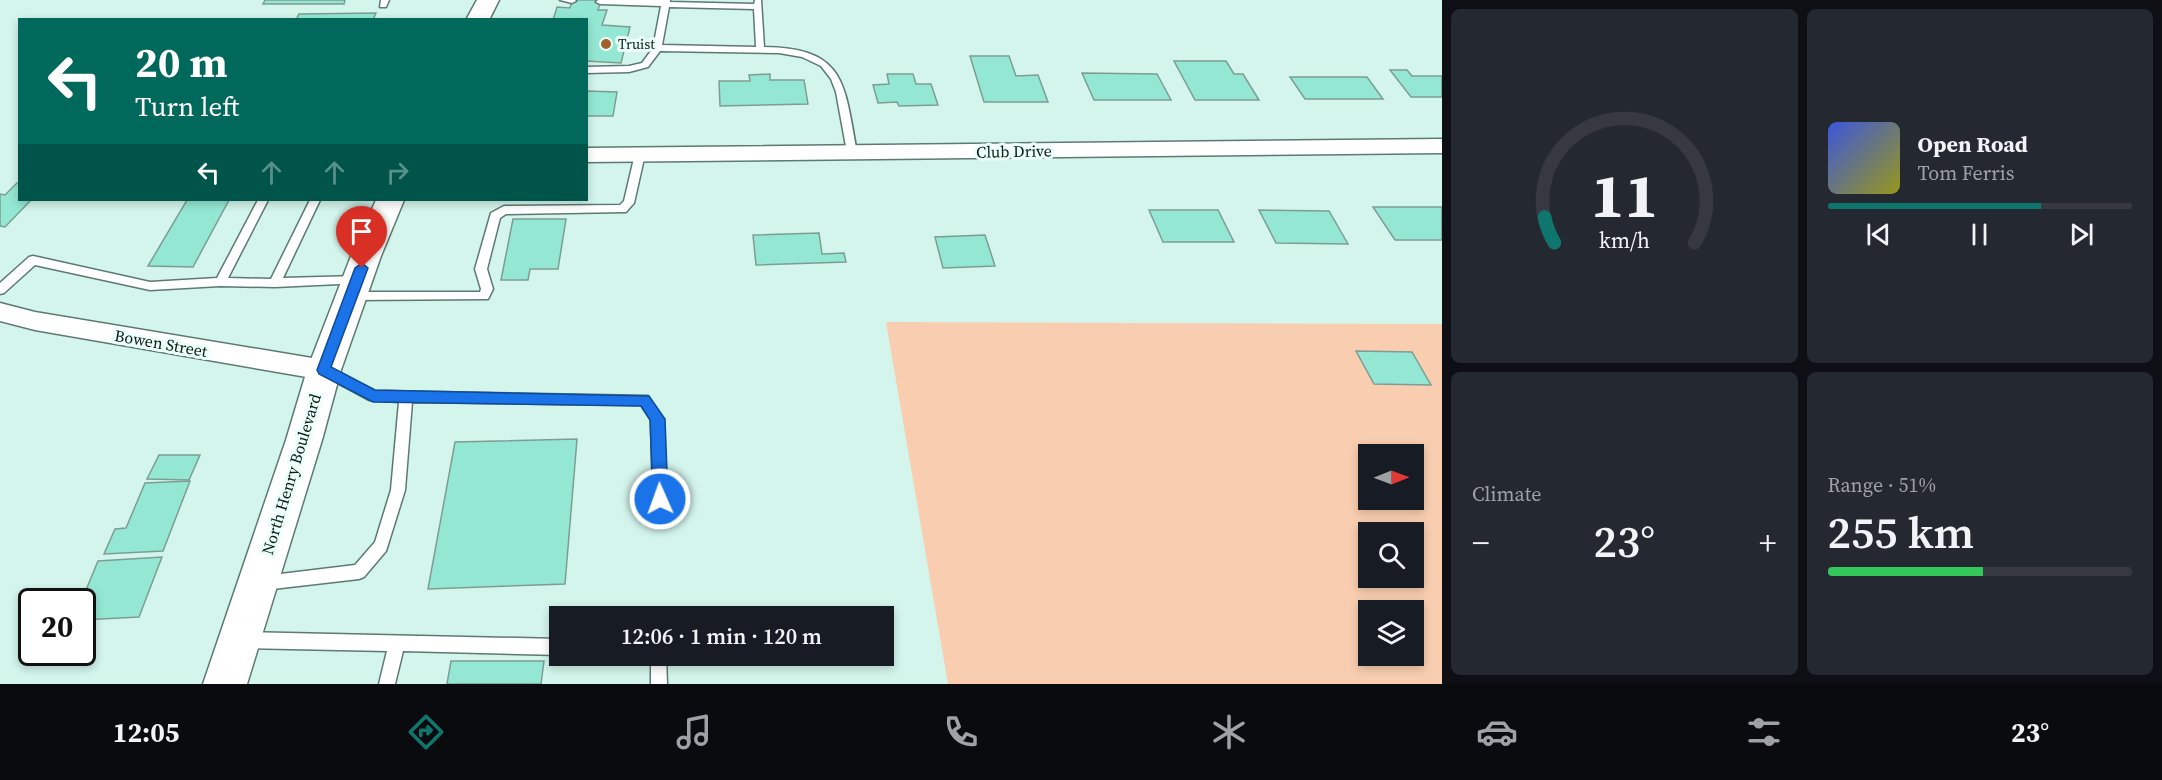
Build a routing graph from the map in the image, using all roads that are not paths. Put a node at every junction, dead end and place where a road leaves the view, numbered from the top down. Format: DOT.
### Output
graph roads {
  1 [pos="488,0"];
  2 [pos="564,0"];
  3 [pos="572,1"];
  4 [pos="600,2"];
  5 [pos="665,2"];
  6 [pos="758,4"];
  7 [pos="478,18"];
  8 [pos="657,48"];
  9 [pos="760,49"];
  10 [pos="588,70"];
  11 [pos="1442,146"];
  12 [pos="852,152"];
  13 [pos="640,154"];
  14 [pos="588,155"];
  15 [pos="263,201"];
  16 [pos="314,201"];
  17 [pos="390,201"];
  18 [pos="219,282"];
  19 [pos="275,283"];
  20 [pos="354,288"];
  21 [pos="0,290"];
  22 [pos="0,312"];
  23 [pos="324,370"];
  24 [pos="406,396"];
  25 [pos="660,499"];
  26 [pos="257,584"];
  27 [pos="239,640"];
  28 [pos="396,643"];
  29 [pos="549,647"];
  30 [pos="659,666"];
  31 [pos="225,684"];
  32 [pos="387,684"];
  33 [pos="659,684"];
  1 -- 7 [label="highway"];
  2 -- 3 [label="lane"];
  4 -- 5 [label="lane"];
  5 -- 6 [label="lane"];
  5 -- 8 [label="lane"];
  6 -- 9 [label="lane"];
  8 -- 9 [label="lane"];
  8 -- 10 [label="lane"];
  9 -- 12 [label="lane"];
  11 -- 12 [label="street, Club Drive"];
  12 -- 13 [label="street, Club Drive"];
  13 -- 14 [label="street, Club Drive"];
  13 -- 20 [label="lane"];
  15 -- 18 [label="lane"];
  16 -- 19 [label="lane"];
  17 -- 20 [label="highway, North Henry Boulevard"];
  18 -- 19 [label="lane"];
  18 -- 21 [label="lane"];
  19 -- 20 [label="lane"];
  20 -- 23 [label="highway, North Henry Boulevard"];
  22 -- 23 [label="street, Bowen Street"];
  23 -- 24 [label="lane"];
  23 -- 26 [label="highway, North Henry Boulevard"];
  24 -- 25 [label="lane"];
  24 -- 26 [label="lane"];
  26 -- 27 [label="highway, North Henry Boulevard"];
  27 -- 28 [label="lane"];
  27 -- 31 [label="highway, North Henry Boulevard"];
  28 -- 29 [label="lane"];
  28 -- 32 [label="lane"];
  30 -- 33 [label="lane"];
}
